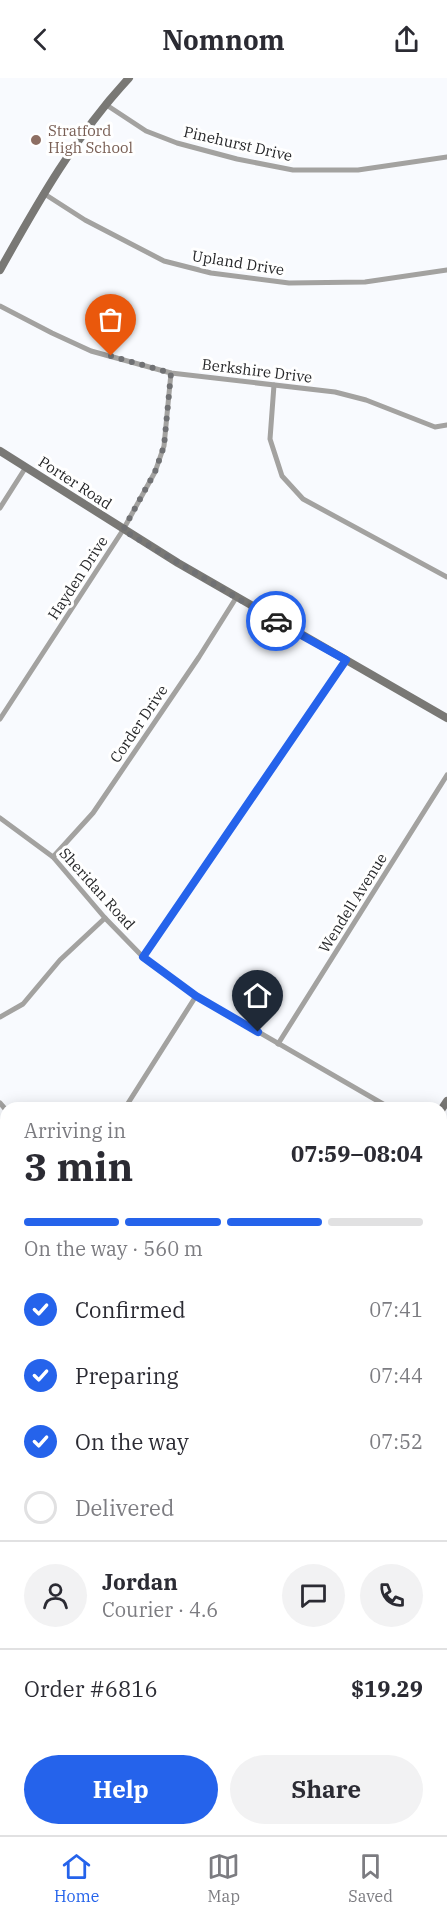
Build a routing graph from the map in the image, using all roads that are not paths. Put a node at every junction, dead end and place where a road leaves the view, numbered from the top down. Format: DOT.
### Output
graph roads {
  1 [pos="129,78"];
  2 [pos="105,104"];
  3 [pos="447,157"];
  4 [pos="43,193"];
  5 [pos="0,270"];
  6 [pos="447,270"];
  7 [pos="0,306"];
  8 [pos="171,373"];
  9 [pos="274,385"];
  10 [pos="447,425"];
  11 [pos="0,451"];
  12 [pos="26,467"];
  13 [pos="0,508"];
  14 [pos="123,530"];
  15 [pos="447,577"];
  16 [pos="236,598"];
  17 [pos="346,660"];
  18 [pos="0,718"];
  19 [pos="447,718"];
  20 [pos="447,775"];
  21 [pos="0,818"];
  22 [pos="53,857"];
  23 [pos="105,918"];
  24 [pos="143,957"];
  25 [pos="196,996"];
  26 [pos="0,1017"];
  27 [pos="278,1044"];
  28 [pos="129,1102"];
  29 [pos="380,1102"];
  1 -- 2 [label="street"];
  2 -- 3 [label="street, Pinehurst Drive"];
  2 -- 4 [label="street"];
  4 -- 5 [label="street"];
  4 -- 6 [label="street, Upland Drive"];
  7 -- 8 [label="street, Berkshire Drive"];
  8 -- 9 [label="street, Berkshire Drive"];
  8 -- 14 [label="street, Hayden Drive"];
  9 -- 10 [label="street, Berkshire Drive"];
  9 -- 15 [label="street"];
  11 -- 12 [label="street, Porter Road"];
  12 -- 13 [label="street"];
  12 -- 14 [label="street, Porter Road"];
  14 -- 16 [label="street, Porter Road"];
  14 -- 18 [label="street, Hayden Drive"];
  16 -- 17 [label="street, Porter Road"];
  16 -- 22 [label="street, Corder Drive"];
  17 -- 19 [label="street, Porter Road"];
  17 -- 24 [label="street"];
  20 -- 27 [label="street, Wendell Avenue"];
  21 -- 22 [label="street, Sheridan Road"];
  22 -- 23 [label="street, Sheridan Road"];
  23 -- 24 [label="street, Sheridan Road"];
  23 -- 26 [label="street"];
  24 -- 25 [label="street, Sheridan Road"];
  25 -- 27 [label="street, Sheridan Road"];
  25 -- 28 [label="street"];
  27 -- 29 [label="street, Sheridan Road"];
}
